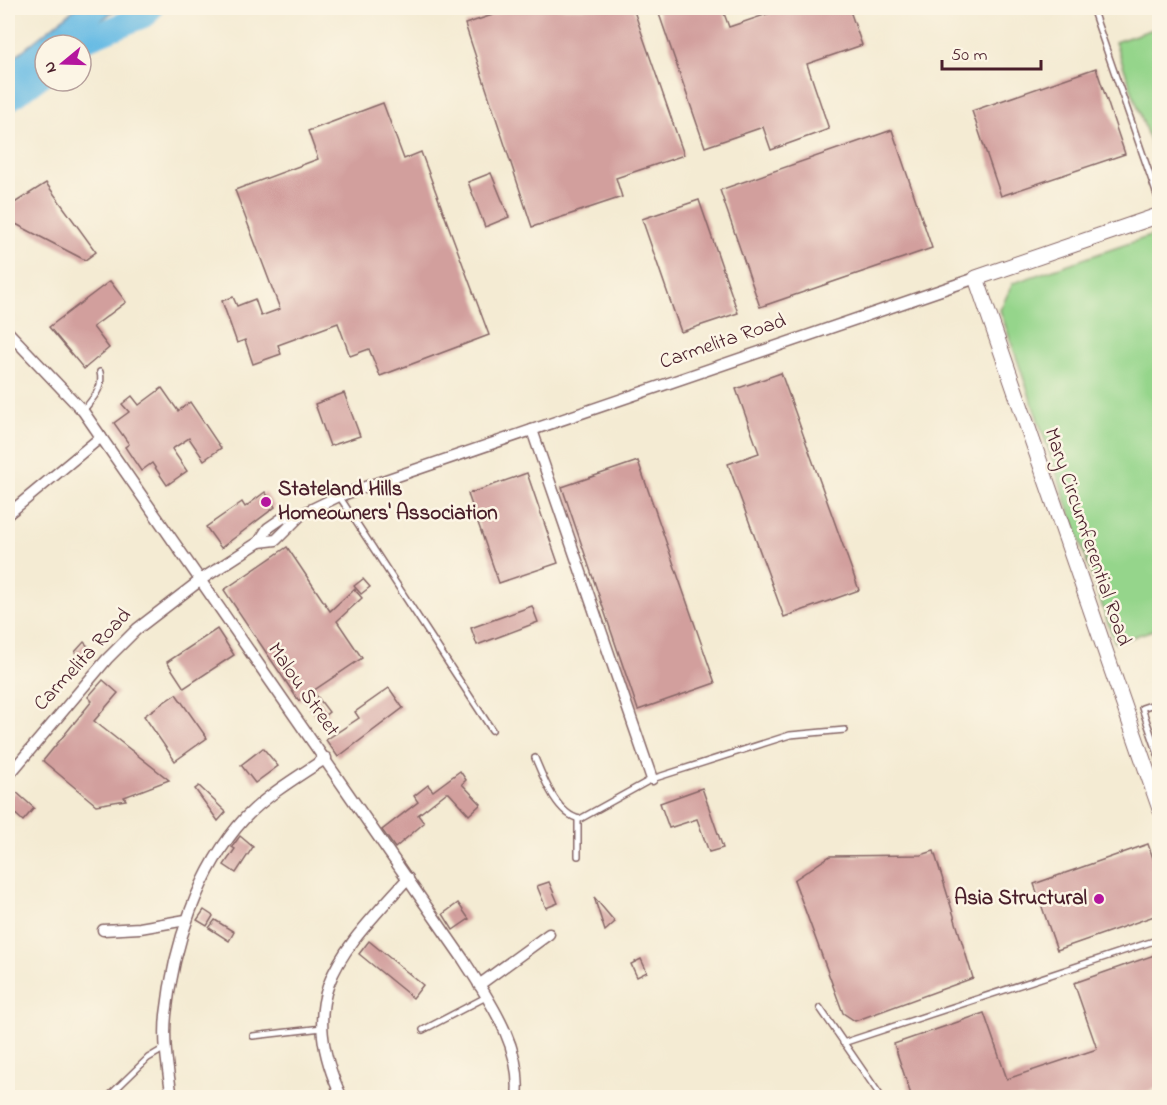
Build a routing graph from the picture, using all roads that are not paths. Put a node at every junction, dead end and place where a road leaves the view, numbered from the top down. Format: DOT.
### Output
graph roads {
  1 [pos="1092,8"];
  2 [pos="1160,204"];
  3 [pos="1160,215"];
  4 [pos="976,278"];
  5 [pos="8,332"];
  6 [pos="100,372"];
  7 [pos="83,411"];
  8 [pos="532,430"];
  9 [pos="101,437"];
  10 [pos="339,496"];
  11 [pos="8,514"];
  12 [pos="202,579"];
  13 [pos="1160,702"];
  14 [pos="492,730"];
  15 [pos="845,730"];
  16 [pos="326,758"];
  17 [pos="535,758"];
  18 [pos="1160,760"];
  19 [pos="8,776"];
  20 [pos="652,779"];
  21 [pos="1160,809"];
  22 [pos="578,819"];
  23 [pos="578,856"];
  24 [pos="408,878"];
  25 [pos="186,920"];
  26 [pos="103,930"];
  27 [pos="549,934"];
  28 [pos="1160,939"];
  29 [pos="479,985"];
  30 [pos="486,997"];
  31 [pos="820,1008"];
  32 [pos="322,1028"];
  33 [pos="423,1030"];
  34 [pos="253,1036"];
  35 [pos="843,1042"];
  36 [pos="165,1048"];
  37 [pos="107,1098"];
  38 [pos="172,1098"];
  39 [pos="342,1098"];
  40 [pos="517,1098"];
  41 [pos="882,1098"];
  1 -- 2 [label="lane"];
  3 -- 4 [label="street, Carmelita Road"];
  4 -- 8 [label="street, Carmelita Road"];
  4 -- 21 [label="street, Mary Circumferential Road"];
  5 -- 7 [label="street, Malou Street"];
  6 -- 7 [label="lane"];
  7 -- 9 [label="street, Malou Street"];
  8 -- 10 [label="street, Carmelita Road"];
  8 -- 20 [label="street"];
  9 -- 11 [label="street"];
  9 -- 12 [label="street, Malou Street"];
  10 -- 12 [label="street, Carmelita Road"];
  10 -- 14 [label="lane"];
  12 -- 16 [label="street, Malou Street"];
  12 -- 19 [label="street, Carmelita Road"];
  13 -- 18 [label="lane"];
  15 -- 20 [label="lane"];
  16 -- 24 [label="street, Malou Street"];
  16 -- 25 [label="street"];
  17 -- 22 [label="lane"];
  20 -- 22 [label="lane"];
  22 -- 23 [label="lane"];
  24 -- 29 [label="street, Malou Street"];
  24 -- 32 [label="street"];
  25 -- 26 [label="street"];
  25 -- 36 [label="street"];
  27 -- 29 [label="street"];
  28 -- 35 [label="lane"];
  29 -- 30 [label="street, Malou Street"];
  30 -- 33 [label="lane"];
  30 -- 40 [label="street, Malou Street"];
  31 -- 35 [label="lane"];
  32 -- 34 [label="lane"];
  32 -- 39 [label="street"];
  35 -- 41 [label="lane"];
  36 -- 37 [label="lane"];
  36 -- 38 [label="street"];
}
